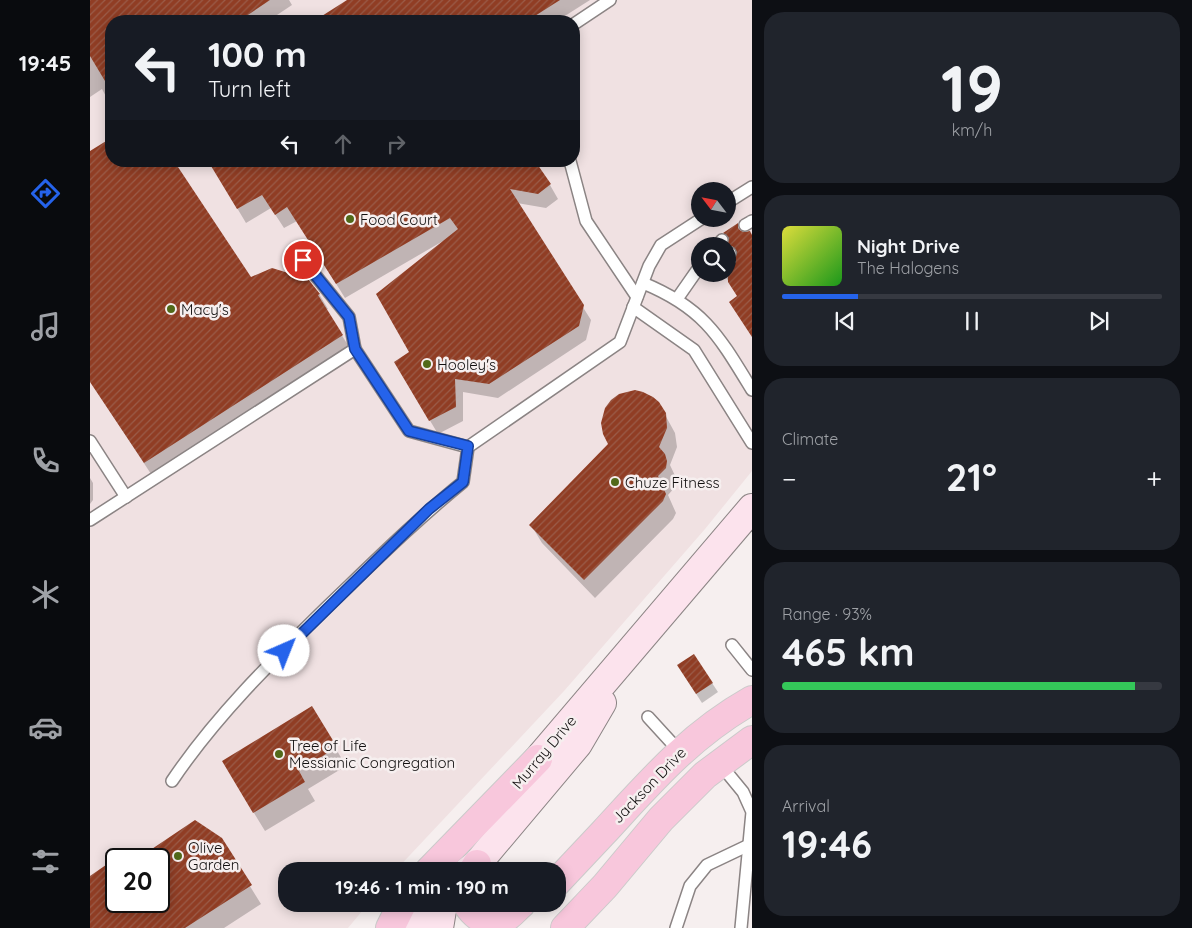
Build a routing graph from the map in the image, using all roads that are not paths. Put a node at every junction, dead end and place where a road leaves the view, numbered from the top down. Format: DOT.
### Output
graph roads {
  1 [pos="610,0"];
  2 [pos="580,20"];
  3 [pos="572,167"];
  4 [pos="752,187"];
  5 [pos="736,197"];
  6 [pos="691,226"];
  7 [pos="303,260"];
  8 [pos="691,281"];
  9 [pos="643,283"];
  10 [pos="677,299"];
  11 [pos="635,302"];
  12 [pos="355,349"];
  13 [pos="752,390"];
  14 [pos="90,441"];
  15 [pos="752,443"];
  16 [pos="468,446"];
  17 [pos="126,497"];
  18 [pos="752,508"];
  19 [pos="90,520"];
  20 [pos="643,636"];
  21 [pos="732,645"];
  22 [pos="752,670"];
  23 [pos="752,700"];
  24 [pos="648,717"];
  25 [pos="752,720"];
  26 [pos="752,740"];
  27 [pos="680,752"];
  28 [pos="538,759"];
  29 [pos="720,764"];
  30 [pos="172,781"];
  31 [pos="603,833"];
  32 [pos="750,845"];
  33 [pos="437,862"];
  34 [pos="455,862"];
  35 [pos="478,862"];
  36 [pos="560,862"];
  37 [pos="566,872"];
  38 [pos="605,886"];
  39 [pos="748,904"];
  40 [pos="398,912"];
  41 [pos="422,912"];
  42 [pos="442,912"];
  43 [pos="474,912"];
  44 [pos="513,912"];
  45 [pos="528,912"];
  46 [pos="390,928"];
  47 [pos="418,928"];
  48 [pos="439,928"];
  49 [pos="513,928"];
  50 [pos="566,928"];
  51 [pos="580,928"];
  52 [pos="676,928"];
  53 [pos="741,928"];
  1 -- 2 [label="lane"];
  3 -- 11 [label="lane"];
  4 -- 5 [label="lane"];
  6 -- 9 [label="lane"];
  7 -- 12 [label="lane"];
  8 -- 10 [label="lane"];
  9 -- 10 [label="lane"];
  9 -- 11 [label="lane"];
  10 -- 13 [label="lane"];
  11 -- 15 [label="lane"];
  11 -- 16 [label="lane"];
  12 -- 16 [label="lane"];
  12 -- 17 [label="lane"];
  14 -- 17 [label="lane"];
  16 -- 30 [label="lane"];
  17 -- 19 [label="lane"];
  18 -- 20 [label="main road, Murray Drive"];
  20 -- 28 [label="main road, Murray Drive"];
  20 -- 35 [label="main road, Murray Drive"];
  21 -- 22 [label="lane"];
  23 -- 27 [label="main road, Jackson Drive"];
  24 -- 27 [label="lane"];
  25 -- 29 [label="main road"];
  26 -- 29 [label="main road"];
  27 -- 31 [label="main road, Jackson Drive"];
  28 -- 33 [label="main road"];
  28 -- 34 [label="main road, Murray Drive"];
  29 -- 32 [label="lane"];
  29 -- 38 [label="main road"];
  31 -- 36 [label="main road"];
  31 -- 37 [label="main road, Jackson Drive"];
  32 -- 39 [label="lane"];
  32 -- 52 [label="lane"];
  38 -- 50 [label="main road"];
  38 -- 51 [label="main road"];
  39 -- 53 [label="lane"];
  40 -- 46 [label="main road"];
  41 -- 47 [label="main road"];
  42 -- 48 [label="main road"];
  43 -- 44 [label="main road"];
  45 -- 49 [label="main road"];
}
